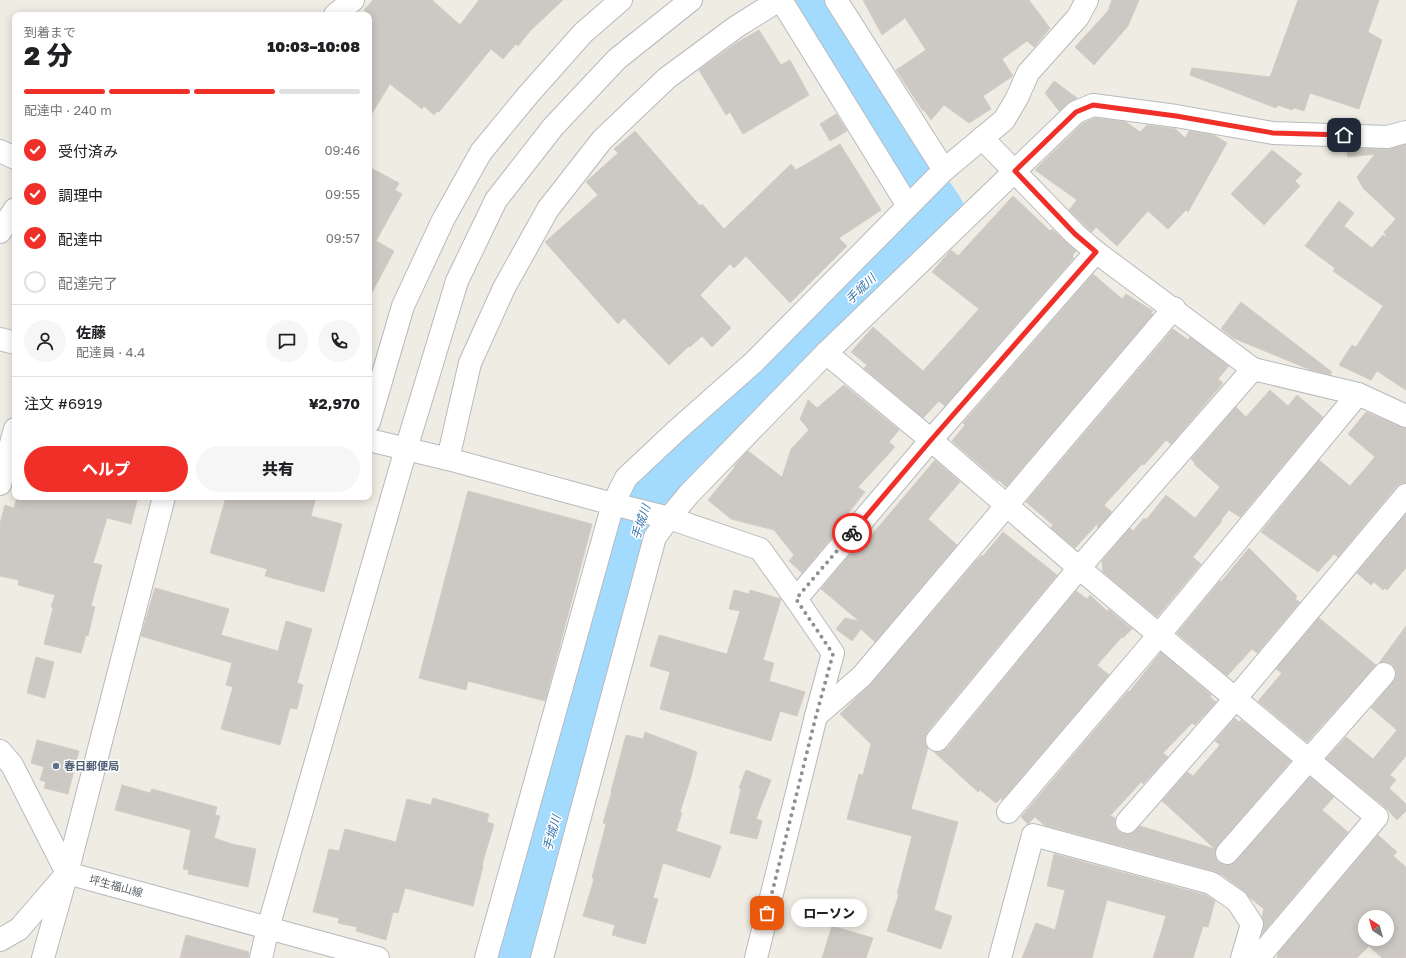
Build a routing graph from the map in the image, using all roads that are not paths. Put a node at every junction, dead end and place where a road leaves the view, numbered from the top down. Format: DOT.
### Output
graph roads {
  1 [pos="353,0"];
  2 [pos="621,0"];
  3 [pos="692,0"];
  4 [pos="780,0"];
  5 [pos="836,0"];
  6 [pos="1087,0"];
  7 [pos="338,12"];
  8 [pos="1406,132"];
  9 [pos="982,138"];
  10 [pos="0,151"];
  11 [pos="12,157"];
  12 [pos="944,170"];
  13 [pos="1015,171"];
  14 [pos="908,206"];
  15 [pos="12,214"];
  16 [pos="0,232"];
  17 [pos="1096,252"];
  18 [pos="1174,308"];
  19 [pos="0,339"];
  20 [pos="12,342"];
  21 [pos="826,353"];
  22 [pos="1253,368"];
  23 [pos="1358,394"];
  24 [pos="372,412"];
  25 [pos="1406,416"];
  26 [pos="12,440"];
  27 [pos="931,440"];
  28 [pos="372,441"];
  29 [pos="406,450"];
  30 [pos="448,459"];
  31 [pos="0,484"];
  32 [pos="1406,495"];
  33 [pos="163,500"];
  34 [pos="617,505"];
  35 [pos="1007,505"];
  36 [pos="663,517"];
  37 [pos="1079,568"];
  38 [pos="796,599"];
  39 [pos="1159,635"];
  40 [pos="1384,674"];
  41 [pos="1235,699"];
  42 [pos="816,716"];
  43 [pos="937,740"];
  44 [pos="0,751"];
  45 [pos="1309,760"];
  46 [pos="1008,812"];
  47 [pos="1127,822"];
  48 [pos="1227,853"];
  49 [pos="67,873"];
  50 [pos="268,928"];
  51 [pos="0,940"];
  52 [pos="43,958"];
  53 [pos="260,958"];
  54 [pos="378,958"];
  55 [pos="486,958"];
  56 [pos="542,958"];
  57 [pos="756,958"];
  58 [pos="1000,958"];
  59 [pos="1242,958"];
  60 [pos="1258,958"];
  1 -- 7 [label="street"];
  2 -- 24 [label="street"];
  3 -- 29 [label="street"];
  4 -- 14 [label="street"];
  4 -- 30 [label="street"];
  5 -- 12 [label="street"];
  6 -- 9 [label="street"];
  8 -- 13 [label="street"];
  9 -- 12 [label="street"];
  9 -- 13 [label="street"];
  10 -- 11 [label="street"];
  12 -- 14 [label="street"];
  13 -- 17 [label="street"];
  13 -- 21 [label="street"];
  14 -- 34 [label="street"];
  15 -- 16 [label="street"];
  17 -- 18 [label="street"];
  17 -- 27 [label="street"];
  18 -- 22 [label="street"];
  18 -- 35 [label="street"];
  19 -- 20 [label="street"];
  21 -- 27 [label="street"];
  21 -- 36 [label="street"];
  22 -- 23 [label="street"];
  22 -- 37 [label="street"];
  23 -- 25 [label="street"];
  23 -- 39 [label="street"];
  26 -- 31 [label="street"];
  27 -- 35 [label="street"];
  27 -- 38 [label="street"];
  28 -- 29 [label="street"];
  29 -- 30 [label="street"];
  29 -- 50 [label="street"];
  30 -- 34 [label="street"];
  32 -- 41 [label="street"];
  33 -- 49 [label="street"];
  34 -- 36 [label="street"];
  34 -- 55 [label="street"];
  35 -- 37 [label="street"];
  35 -- 42 [label="street"];
  36 -- 38 [label="street"];
  36 -- 56 [label="street"];
  37 -- 39 [label="street"];
  37 -- 43 [label="street"];
  38 -- 42 [label="street"];
  39 -- 41 [label="street"];
  39 -- 46 [label="street"];
  40 -- 45 [label="street"];
  41 -- 45 [label="street"];
  41 -- 47 [label="street"];
  42 -- 57 [label="street"];
  44 -- 49 [label="street"];
  45 -- 48 [label="street"];
  45 -- 60 [label="street"];
  49 -- 50 [label="street, 坪生福山線"];
  49 -- 51 [label="street"];
  49 -- 52 [label="street"];
  50 -- 53 [label="street"];
  50 -- 54 [label="street, 坪生福山線"];
  58 -- 59 [label="street"];
}
